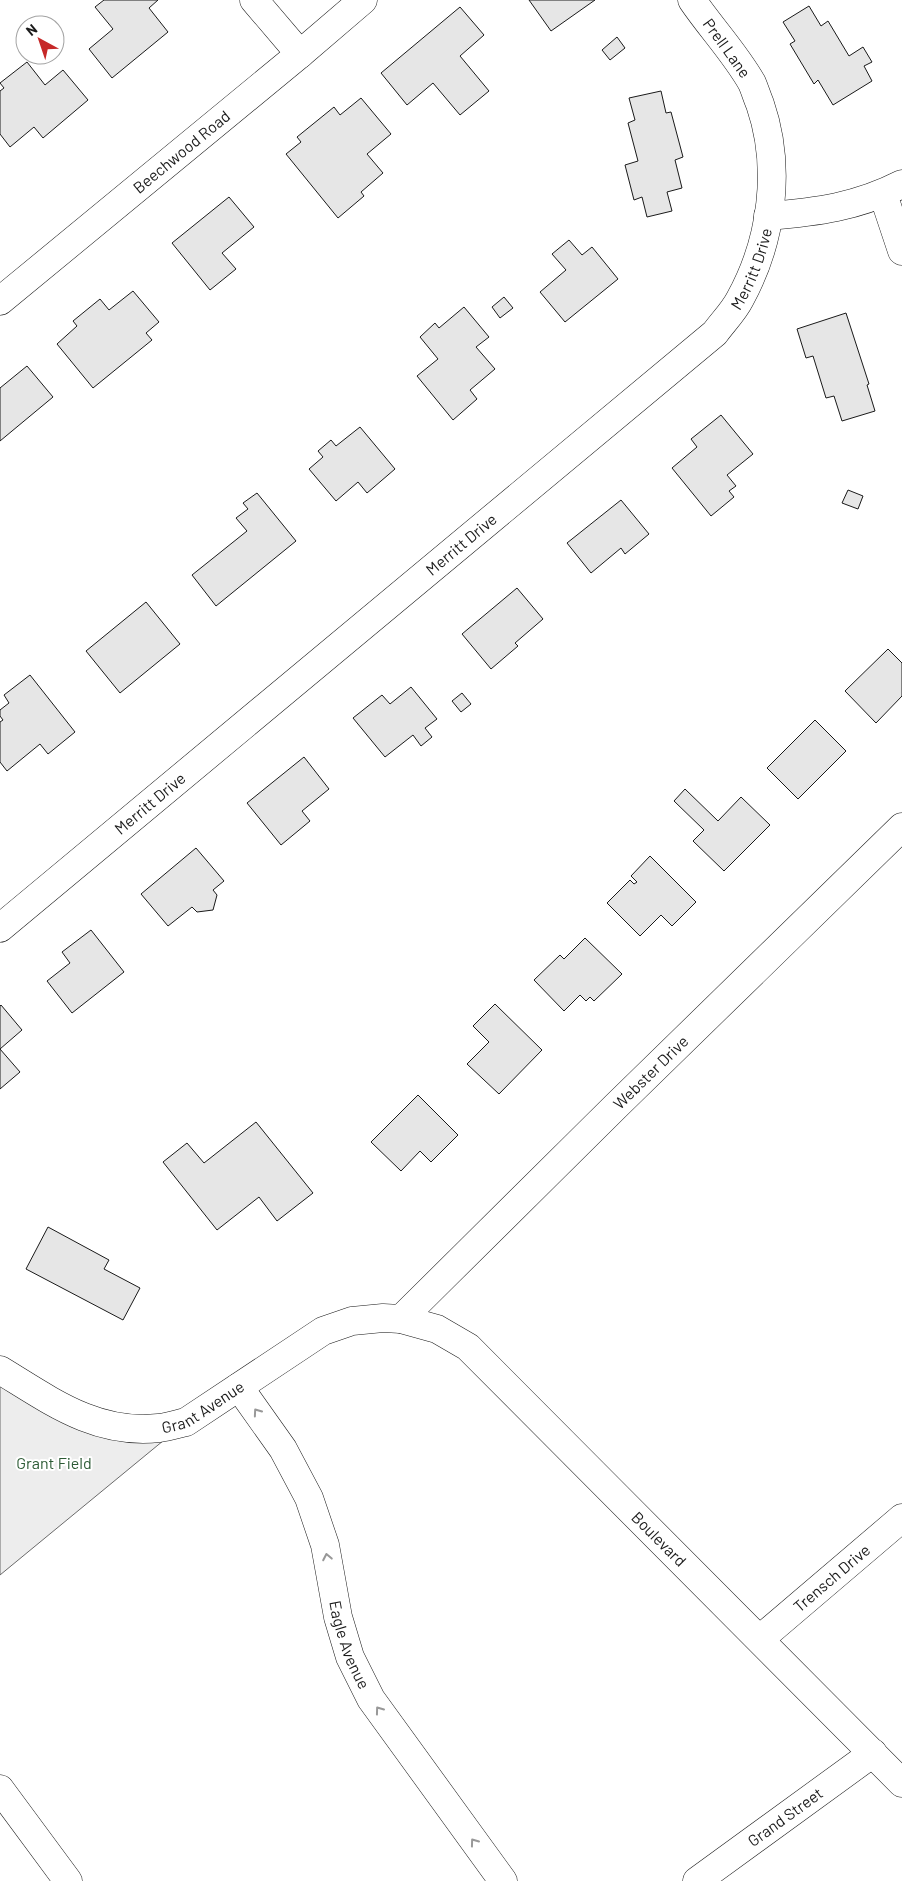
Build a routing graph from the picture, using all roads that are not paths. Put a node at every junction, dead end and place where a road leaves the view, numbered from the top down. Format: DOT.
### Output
graph roads {
  1 [pos="254,0"];
  2 [pos="362,0"];
  3 [pos="692,0"];
  4 [pos="300,54"];
  5 [pos="892,189"];
  6 [pos="768,216"];
  7 [pos="902,251"];
  8 [pos="0,301"];
  9 [pos="902,827"];
  10 [pos="0,928"];
  11 [pos="402,1319"];
  12 [pos="0,1370"];
  13 [pos="239,1387"];
  14 [pos="902,1518"];
  15 [pos="760,1639"];
  16 [pos="873,1753"];
  17 [pos="902,1783"];
  18 [pos="0,1789"];
  19 [pos="68,1881"];
  20 [pos="502,1881"];
  21 [pos="697,1881"];
  1 -- 4 [label="street"];
  2 -- 4 [label="street, Beechwood Road"];
  3 -- 6 [label="street, Prell Lane"];
  4 -- 8 [label="street, Beechwood Road"];
  5 -- 6 [label="street, Merritt Drive"];
  5 -- 7 [label="street"];
  6 -- 10 [label="street, Merritt Drive"];
  9 -- 11 [label="street, Webster Drive"];
  11 -- 13 [label="street, Grant Avenue"];
  11 -- 15 [label="street, Boulevard"];
  12 -- 13 [label="street, Grant Avenue"];
  20 -- 13 [label="street, Eagle Avenue, one-way"];
  14 -- 15 [label="street, Trensch Drive"];
  15 -- 16 [label="street, Boulevard"];
  16 -- 17 [label="street, Boulevard"];
  16 -- 21 [label="street, Grand Street"];
  18 -- 19 [label="street"];
}
